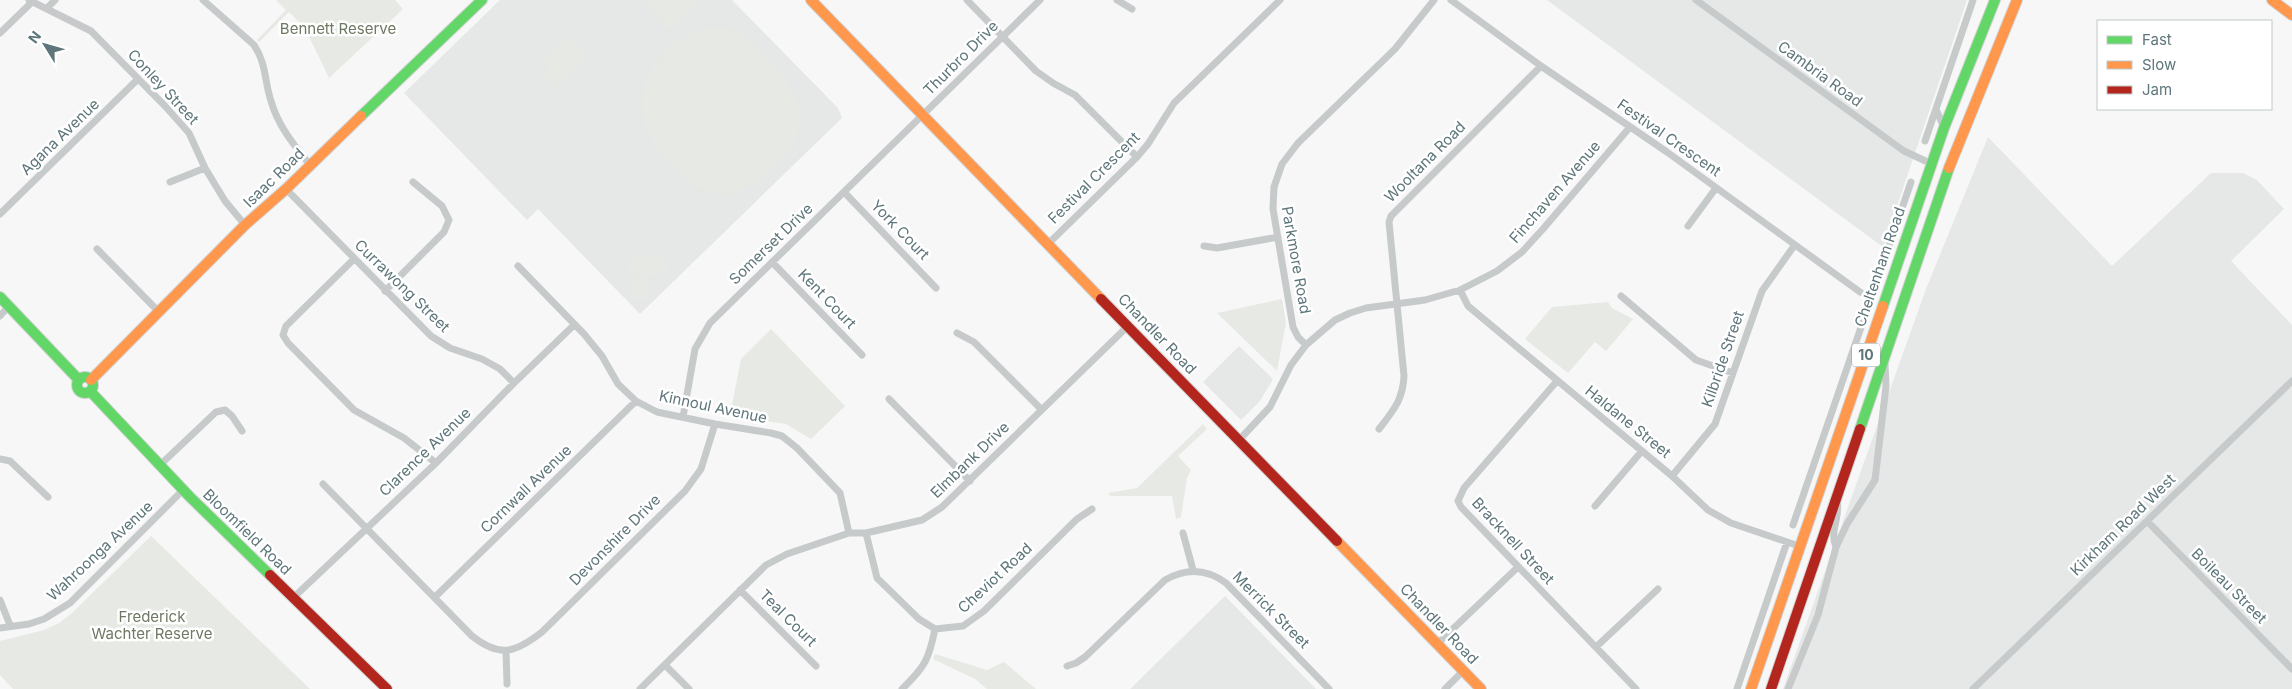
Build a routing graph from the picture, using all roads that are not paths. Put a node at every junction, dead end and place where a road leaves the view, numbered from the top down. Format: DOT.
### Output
graph roads {
  1 [pos="55,0"];
  2 [pos="203,0"];
  3 [pos="482,0"];
  4 [pos="811,0"];
  5 [pos="967,0"];
  6 [pos="1040,0"];
  7 [pos="1117,0"];
  8 [pos="1280,0"];
  9 [pos="1434,0"];
  10 [pos="1451,0"];
  11 [pos="1696,0"];
  12 [pos="1973,0"];
  13 [pos="1995,0"];
  14 [pos="2017,0"];
  15 [pos="2272,0"];
  16 [pos="30,1"];
  17 [pos="47,8"];
  18 [pos="1132,8"];
  19 [pos="2292,15"];
  20 [pos="0,33"];
  21 [pos="1002,37"];
  22 [pos="1541,66"];
  23 [pos="138,79"];
  24 [pos="1936,109"];
  25 [pos="923,115"];
  26 [pos="1630,127"];
  27 [pos="1944,128"];
  28 [pos="1925,140"];
  29 [pos="1137,157"];
  30 [pos="1932,164"];
  31 [pos="310,165"];
  32 [pos="1949,167"];
  33 [pos="206,168"];
  34 [pos="170,182"];
  35 [pos="413,182"];
  36 [pos="1911,182"];
  37 [pos="1716,188"];
  38 [pos="286,189"];
  39 [pos="844,192"];
  40 [pos="0,214"];
  41 [pos="1914,216"];
  42 [pos="1898,222"];
  43 [pos="245,225"];
  44 [pos="1688,226"];
  45 [pos="1278,237"];
  46 [pos="1048,244"];
  47 [pos="1204,246"];
  48 [pos="1794,246"];
  49 [pos="97,248"];
  50 [pos="354,260"];
  51 [pos="772,262"];
  52 [pos="518,266"];
  53 [pos="936,288"];
  54 [pos="1460,290"];
  55 [pos="385,291"];
  56 [pos="1621,296"];
  57 [pos="0,297"];
  58 [pos="1871,298"];
  59 [pos="1397,304"];
  60 [pos="9,306"];
  61 [pos="159,312"];
  62 [pos="0,316"];
  63 [pos="574,325"];
  64 [pos="1128,326"];
  65 [pos="957,333"];
  66 [pos="1306,345"];
  67 [pos="1885,351"];
  68 [pos="862,355"];
  69 [pos="1733,373"];
  70 [pos="79,380"];
  71 [pos="91,380"];
  72 [pos="2292,381"];
  73 [pos="1558,382"];
  74 [pos="514,383"];
  75 [pos="90,391"];
  76 [pos="889,399"];
  77 [pos="636,401"];
  78 [pos="1041,409"];
  79 [pos="683,417"];
  80 [pos="715,424"];
  81 [pos="1379,429"];
  82 [pos="242,431"];
  83 [pos="1240,439"];
  84 [pos="1641,452"];
  85 [pos="0,459"];
  86 [pos="436,463"];
  87 [pos="160,465"];
  88 [pos="1672,476"];
  89 [pos="970,481"];
  90 [pos="323,484"];
  91 [pos="183,490"];
  92 [pos="48,497"];
  93 [pos="1836,497"];
  94 [pos="1595,506"];
  95 [pos="1092,509"];
  96 [pos="2147,521"];
  97 [pos="1793,525"];
  98 [pos="1825,527"];
  99 [pos="366,528"];
  100 [pos="866,532"];
  101 [pos="849,533"];
  102 [pos="1183,533"];
  103 [pos="1787,542"];
  104 [pos="1799,546"];
  105 [pos="1836,547"];
  106 [pos="1518,567"];
  107 [pos="1193,570"];
  108 [pos="1658,589"];
  109 [pos="740,590"];
  110 [pos="435,597"];
  111 [pos="293,598"];
  112 [pos="0,600"];
  113 [pos="10,625"];
  114 [pos="0,628"];
  115 [pos="936,628"];
  116 [pos="1438,644"];
  117 [pos="1596,647"];
  118 [pos="506,651"];
  119 [pos="666,665"];
  120 [pos="816,666"];
  121 [pos="1067,666"];
  122 [pos="2292,669"];
  123 [pos="1464,671"];
  124 [pos="507,684"];
  125 [pos="387,689"];
  126 [pos="640,689"];
  127 [pos="689,689"];
  128 [pos="902,689"];
  129 [pos="1330,689"];
  130 [pos="1445,689"];
  131 [pos="1481,689"];
  132 [pos="1636,689"];
  133 [pos="1738,689"];
  134 [pos="1751,689"];
  135 [pos="1771,689"];
  136 [pos="1788,689"];
  137 [pos="1973,689"];
  1 -- 17 [label="street"];
  2 -- 31 [label="street"];
  3 -- 31 [label="main road, Isaac Road"];
  4 -- 25 [label="main road, Chandler Road"];
  5 -- 21 [label="street"];
  6 -- 21 [label="street, Thurbro Drive"];
  7 -- 18 [label="street"];
  8 -- 29 [label="street, Festival Crescent"];
  9 -- 45 [label="street, Parkmore Road"];
  10 -- 22 [label="street, Festival Crescent"];
  11 -- 30 [label="street, Cambria Road"];
  12 -- 24 [label="street"];
  13 -- 27 [label="main road, Cheltenham Road / 10"];
  14 -- 32 [label="main road, 10"];
  15 -- 19 [label="main road"];
  16 -- 17 [label="street, Conley Street"];
  16 -- 20 [label="street"];
  17 -- 23 [label="street, Conley Street"];
  21 -- 25 [label="street, Thurbro Drive"];
  21 -- 29 [label="street"];
  22 -- 26 [label="street, Festival Crescent"];
  22 -- 59 [label="street, Wooltana Road"];
  23 -- 33 [label="street, Conley Street"];
  23 -- 40 [label="street, Agana Avenue"];
  24 -- 27 [label="street"];
  24 -- 28 [label="street"];
  25 -- 39 [label="street, Somerset Drive"];
  25 -- 46 [label="main road, Chandler Road"];
  26 -- 37 [label="street, Festival Crescent"];
  26 -- 54 [label="street, Finchaven Avenue"];
  27 -- 30 [label="main road, Cheltenham Road / 10"];
  29 -- 46 [label="street, Festival Crescent"];
  30 -- 32 [label="main road"];
  30 -- 41 [label="main road, Cheltenham Road / 10"];
  31 -- 38 [label="main road, Isaac Road"];
  32 -- 67 [label="main road, 10"];
  33 -- 34 [label="street"];
  33 -- 43 [label="street, Conley Street"];
  35 -- 55 [label="street"];
  36 -- 42 [label="street, Cheltenham Road"];
  37 -- 44 [label="street"];
  37 -- 48 [label="street, Festival Crescent"];
  38 -- 43 [label="main road, Isaac Road"];
  38 -- 50 [label="street, Currawong Street"];
  39 -- 51 [label="street, Somerset Drive"];
  39 -- 53 [label="street, York Court"];
  41 -- 42 [label="street"];
  41 -- 104 [label="main road, Cheltenham Road / 10"];
  42 -- 58 [label="street, Cheltenham Road"];
  43 -- 61 [label="main road, Isaac Road"];
  45 -- 47 [label="street"];
  45 -- 66 [label="street, Parkmore Road"];
  46 -- 64 [label="main road, Chandler Road"];
  48 -- 58 [label="street, Festival Crescent"];
  48 -- 69 [label="street, Kilbride Street"];
  49 -- 61 [label="street"];
  50 -- 55 [label="street, Currawong Street"];
  50 -- 86 [label="street"];
  51 -- 68 [label="street, Kent Court"];
  51 -- 79 [label="street, Somerset Drive"];
  52 -- 63 [label="street, Kinnoul Avenue"];
  54 -- 59 [label="street, Finchaven Avenue"];
  54 -- 73 [label="street, Haldane Street"];
  55 -- 74 [label="street, Currawong Street"];
  56 -- 69 [label="street"];
  57 -- 60 [label="main road"];
  58 -- 97 [label="street, Cheltenham Road"];
  59 -- 66 [label="street, Finchaven Avenue"];
  59 -- 81 [label="street, Wooltana Road"];
  60 -- 62 [label="street"];
  60 -- 70 [label="main road"];
  61 -- 71 [label="main road, Isaac Road"];
  63 -- 74 [label="street, Clarence Avenue"];
  63 -- 77 [label="street, Kinnoul Avenue"];
  64 -- 78 [label="street, Elmbank Drive"];
  64 -- 83 [label="main road, Chandler Road"];
  65 -- 78 [label="street"];
  66 -- 83 [label="street"];
  67 -- 93 [label="main road, 10"];
  67 -- 105 [label="street"];
  69 -- 88 [label="street, Kilbride Street"];
  70 -- 71 [label="main road"];
  70 -- 75 [label="main road"];
  71 -- 75 [label="main road"];
  72 -- 96 [label="street, Kirkham Road West"];
  73 -- 84 [label="street, Haldane Street"];
  73 -- 106 [label="street, Bracknell Street"];
  74 -- 86 [label="street, Clarence Avenue"];
  75 -- 87 [label="main road, Bloomfield Road"];
  76 -- 89 [label="street"];
  77 -- 79 [label="street, Kinnoul Avenue"];
  77 -- 110 [label="street, Cornwall Avenue"];
  78 -- 89 [label="street, Elmbank Drive"];
  79 -- 80 [label="street, Kinnoul Avenue"];
  80 -- 101 [label="street, Kinnoul Avenue"];
  80 -- 118 [label="street, Devonshire Drive"];
  82 -- 87 [label="street"];
  83 -- 116 [label="main road, Chandler Road"];
  84 -- 88 [label="street, Haldane Street"];
  84 -- 94 [label="street"];
  85 -- 92 [label="street"];
  86 -- 99 [label="street, Clarence Avenue"];
  87 -- 91 [label="main road, Bloomfield Road"];
  88 -- 103 [label="street, Haldane Street"];
  89 -- 100 [label="street, Elmbank Drive"];
  90 -- 99 [label="street"];
  91 -- 111 [label="main road, Bloomfield Road"];
  91 -- 113 [label="street, Wahroonga Avenue"];
  93 -- 98 [label="main road, 10"];
  93 -- 105 [label="street"];
  95 -- 115 [label="street, Cheviot Road"];
  96 -- 122 [label="street, Boileau Street"];
  96 -- 137 [label="street, Kirkham Road West"];
  98 -- 104 [label="main road"];
  98 -- 135 [label="main road, 10"];
  99 -- 110 [label="street"];
  99 -- 111 [label="street, Clarence Avenue"];
  100 -- 101 [label="street, Elmbank Drive"];
  100 -- 115 [label="street"];
  101 -- 109 [label="street, Elmbank Drive"];
  102 -- 107 [label="street"];
  103 -- 104 [label="street, Haldane Street"];
  103 -- 133 [label="street"];
  104 -- 134 [label="main road, Cheltenham Road / 10"];
  105 -- 136 [label="street"];
  106 -- 116 [label="street"];
  106 -- 117 [label="street, Bracknell Street"];
  107 -- 121 [label="street"];
  107 -- 129 [label="street, Merrick Street"];
  108 -- 117 [label="street"];
  109 -- 119 [label="street, Elmbank Drive"];
  109 -- 120 [label="street, Teal Court"];
  110 -- 118 [label="street"];
  111 -- 125 [label="main road, Bloomfield Road"];
  112 -- 113 [label="street"];
  113 -- 114 [label="street, Wahroonga Avenue"];
  115 -- 128 [label="street"];
  116 -- 123 [label="main road, Chandler Road"];
  117 -- 132 [label="street, Bracknell Street"];
  118 -- 124 [label="street"];
  119 -- 126 [label="street, Elmbank Drive"];
  119 -- 127 [label="street"];
  123 -- 130 [label="street"];
  123 -- 131 [label="main road, Chandler Road"];
}
